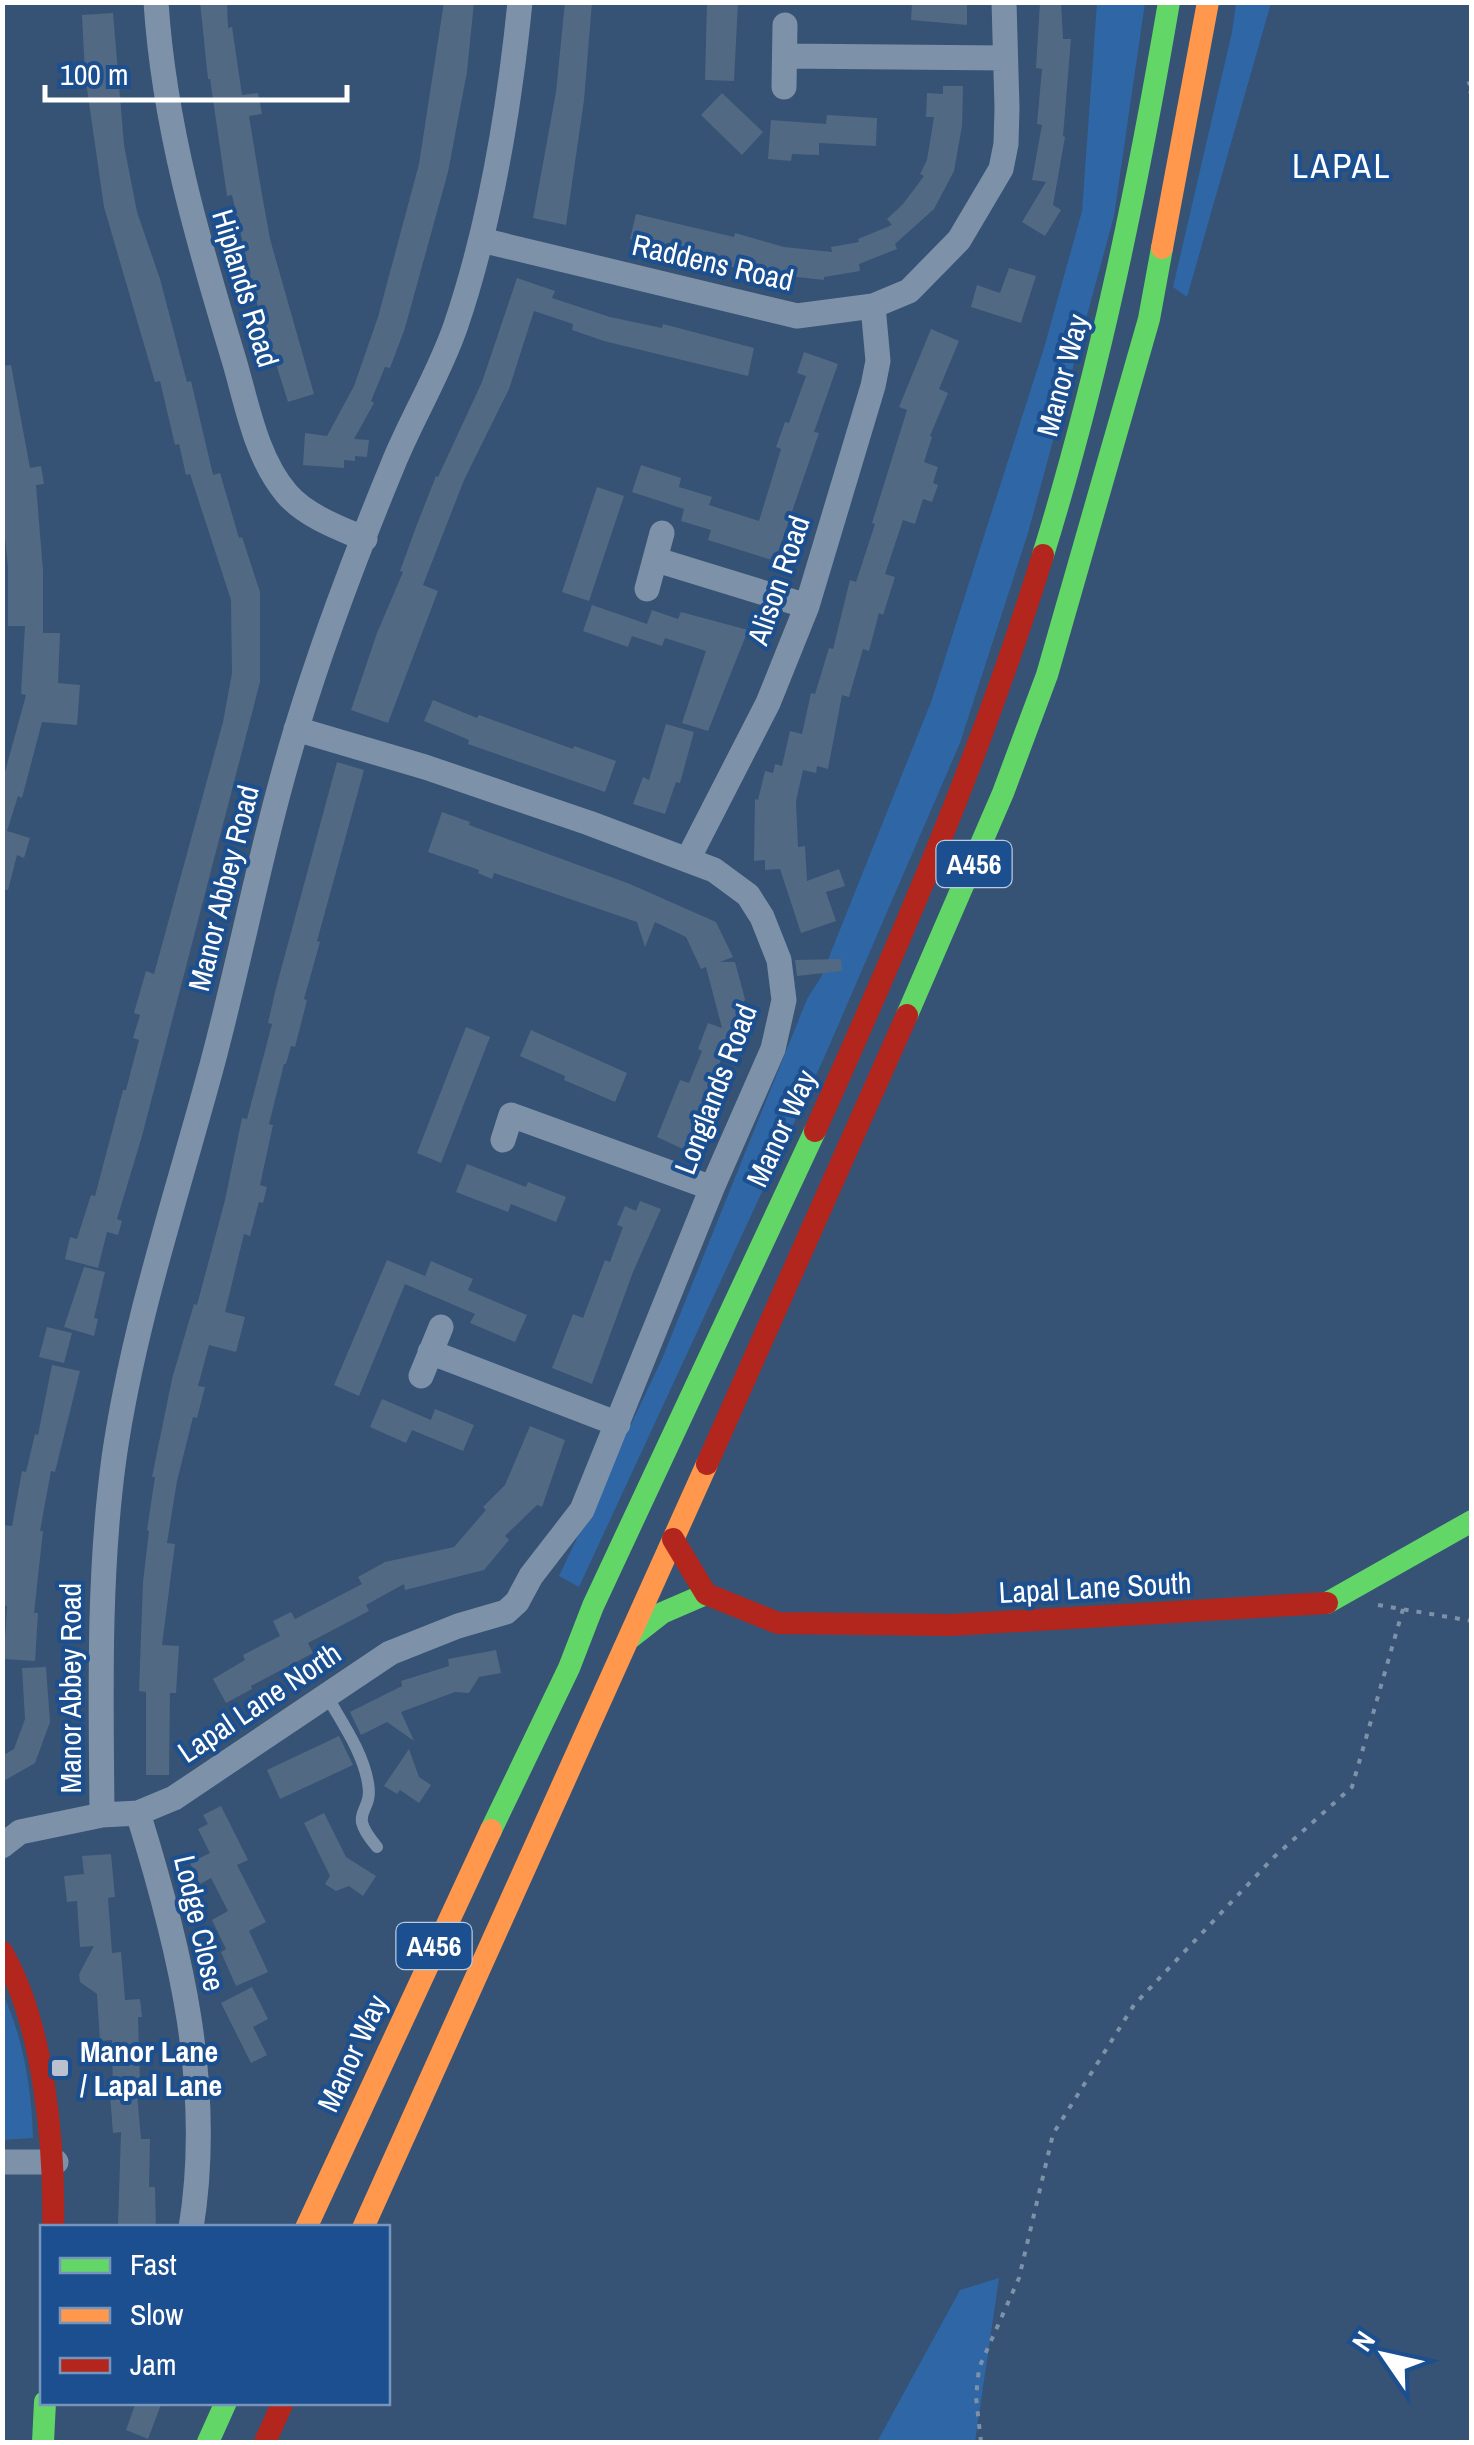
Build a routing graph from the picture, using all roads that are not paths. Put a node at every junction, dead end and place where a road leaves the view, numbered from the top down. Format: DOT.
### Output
graph roads {
  1 [pos="156,2"];
  2 [pos="520,2"];
  3 [pos="1004,2"];
  4 [pos="1169,2"];
  5 [pos="1208,2"];
  6 [pos="784,25"];
  7 [pos="785,56"];
  8 [pos="1006,58"];
  9 [pos="784,88"];
  10 [pos="480,240"];
  11 [pos="873,306"];
  12 [pos="662,533"];
  13 [pos="365,539"];
  14 [pos="657,560"];
  15 [pos="648,589"];
  16 [pos="807,606"];
  17 [pos="296,729"];
  18 [pos="688,859"];
  19 [pos="504,1140"];
  20 [pos="712,1188"];
  21 [pos="441,1327"];
  22 [pos="618,1424"];
  23 [pos="1472,1521"];
  24 [pos="673,1539"];
  25 [pos="532,1576"];
  26 [pos="706,1594"];
  27 [pos="629,1638"];
  28 [pos="327,1696"];
  29 [pos="138,1813"];
  30 [pos="102,1814"];
  31 [pos="2,1846"];
  32 [pos="377,1847"];
  33 [pos="2,1952"];
  34 [pos="2,2162"];
  35 [pos="56,2162"];
  36 [pos="53,2225"];
  37 [pos="191,2225"];
  38 [pos="307,2225"];
  39 [pos="364,2225"];
  40 [pos="45,2405"];
  41 [pos="225,2405"];
  42 [pos="282,2405"];
  43 [pos="43,2442"];
  44 [pos="208,2442"];
  45 [pos="265,2442"];
  1 -- 13 [label="street, Hiplands Road"];
  2 -- 10 [label="street, Manor Abbey Road"];
  3 -- 8 [label="street, Raddens Road"];
  4 -- 38 [label="main road, Manor Way / A456"];
  5 -- 24 [label="main road, A456"];
  6 -- 7 [label="street"];
  7 -- 8 [label="street"];
  7 -- 9 [label="street"];
  8 -- 11 [label="street, Raddens Road"];
  10 -- 11 [label="street, Raddens Road"];
  10 -- 13 [label="street, Manor Abbey Road"];
  11 -- 16 [label="street, Alison Road"];
  12 -- 14 [label="street"];
  13 -- 17 [label="street, Manor Abbey Road"];
  14 -- 15 [label="street"];
  14 -- 16 [label="street"];
  16 -- 18 [label="street, Alison Road"];
  17 -- 18 [label="street, Longlands Road"];
  17 -- 30 [label="street, Manor Abbey Road"];
  18 -- 20 [label="street, Longlands Road"];
  19 -- 20 [label="street"];
  20 -- 22 [label="street, Longlands Road"];
  21 -- 22 [label="street"];
  22 -- 25 [label="street, Longlands Road"];
  23 -- 26 [label="main road, Lapal Lane South"];
  24 -- 26 [label="main road"];
  24 -- 27 [label="main road, A456"];
  25 -- 28 [label="street, Lapal Lane North"];
  26 -- 27 [label="main road"];
  27 -- 39 [label="main road, A456"];
  28 -- 29 [label="street, Lapal Lane North"];
  28 -- 32 [label="lane"];
  29 -- 30 [label="street, Lapal Lane North"];
  29 -- 37 [label="street, Lodge Close"];
  30 -- 31 [label="street, Lapal Lane North"];
  33 -- 35 [label="main road"];
  34 -- 35 [label="street"];
  35 -- 36 [label="main road"];
  40 -- 43 [label="main road"];
  41 -- 44 [label="main road"];
  42 -- 45 [label="main road"];
}
